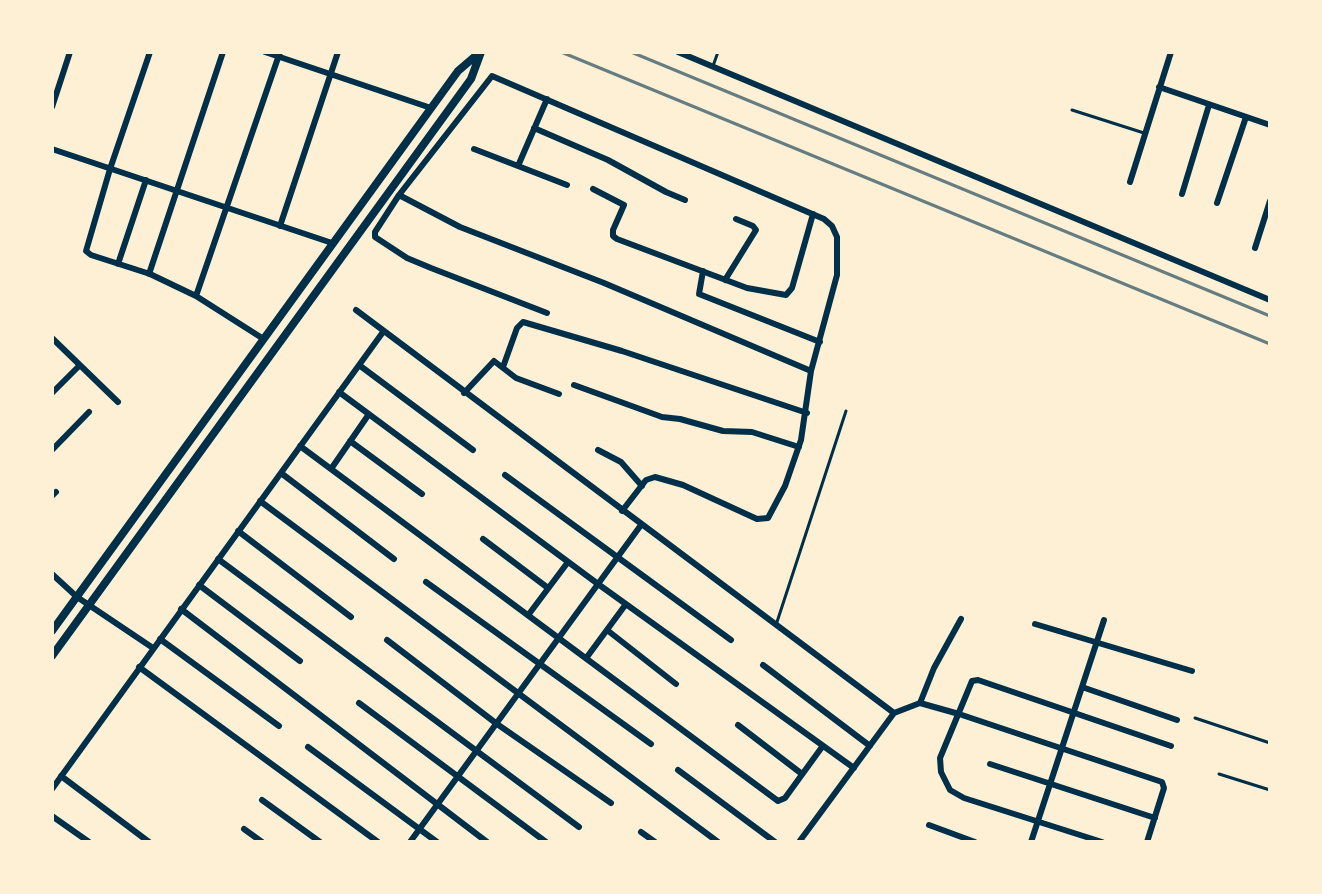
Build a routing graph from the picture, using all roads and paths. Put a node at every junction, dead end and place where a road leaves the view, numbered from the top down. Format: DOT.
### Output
graph roads {
  1 [pos="70,52"];
  2 [pos="150,52"];
  3 [pos="223,52"];
  4 [pos="265,52"];
  5 [pos="338,52"];
  6 [pos="481,52"];
  7 [pos="678,52"];
  8 [pos="718,52"];
  9 [pos="1171,52"];
  10 [pos="280,54"];
  11 [pos="713,66"];
  12 [pos="330,74"];
  13 [pos="1159,87"];
  14 [pos="547,99"];
  15 [pos="1209,105"];
  16 [pos="52,107"];
  17 [pos="431,108"];
  18 [pos="1072,110"];
  19 [pos="1246,117"];
  20 [pos="1270,123"];
  21 [pos="534,128"];
  22 [pos="1144,133"];
  23 [pos="52,149"];
  24 [pos="474,149"];
  25 [pos="518,166"];
  26 [pos="110,169"];
  27 [pos="146,180"];
  28 [pos="1130,182"];
  29 [pos="567,185"];
  30 [pos="593,189"];
  31 [pos="176,191"];
  32 [pos="1182,194"];
  33 [pos="399,195"];
  34 [pos="685,200"];
  35 [pos="1270,201"];
  36 [pos="1217,203"];
  37 [pos="227,208"];
  38 [pos="813,214"];
  39 [pos="736,219"];
  40 [pos="280,226"];
  41 [pos="332,243"];
  42 [pos="1255,248"];
  43 [pos="118,264"];
  44 [pos="703,271"];
  45 [pos="149,274"];
  46 [pos="725,280"];
  47 [pos="196,296"];
  48 [pos="1270,300"];
  49 [pos="356,310"];
  50 [pos="547,313"];
  51 [pos="383,332"];
  52 [pos="52,338"];
  53 [pos="262,338"];
  54 [pos="820,342"];
  55 [pos="80,365"];
  56 [pos="359,365"];
  57 [pos="503,367"];
  58 [pos="811,371"];
  59 [pos="574,385"];
  60 [pos="339,392"];
  61 [pos="52,393"];
  62 [pos="464,393"];
  63 [pos="559,394"];
  64 [pos="118,402"];
  65 [pos="846,411"];
  66 [pos="89,412"];
  67 [pos="807,413"];
  68 [pos="369,414"];
  69 [pos="350,441"];
  70 [pos="300,446"];
  71 [pos="799,447"];
  72 [pos="52,450"];
  73 [pos="473,450"];
  74 [pos="598,450"];
  75 [pos="331,469"];
  76 [pos="281,473"];
  77 [pos="505,475"];
  78 [pos="642,486"];
  79 [pos="422,494"];
  80 [pos="260,501"];
  81 [pos="622,511"];
  82 [pos="641,525"];
  83 [pos="238,531"];
  84 [pos="483,539"];
  85 [pos="617,558"];
  86 [pos="218,559"];
  87 [pos="394,559"];
  88 [pos="568,562"];
  89 [pos="52,574"];
  90 [pos="426,582"];
  91 [pos="598,584"];
  92 [pos="199,585"];
  93 [pos="548,588"];
  94 [pos="77,597"];
  95 [pos="90,604"];
  96 [pos="626,604"];
  97 [pos="181,609"];
  98 [pos="529,614"];
  99 [pos="351,617"];
  100 [pos="961,619"];
  101 [pos="1104,620"];
  102 [pos="1035,624"];
  103 [pos="776,625"];
  104 [pos="607,630"];
  105 [pos="52,631"];
  106 [pos="560,637"];
  107 [pos="160,639"];
  108 [pos="387,640"];
  109 [pos="731,640"];
  110 [pos="1098,641"];
  111 [pos="153,648"];
  112 [pos="52,656"];
  113 [pos="587,657"];
  114 [pos="300,661"];
  115 [pos="541,663"];
  116 [pos="763,665"];
  117 [pos="139,667"];
  118 [pos="1192,671"];
  119 [pos="676,684"];
  120 [pos="1082,687"];
  121 [pos="519,694"];
  122 [pos="359,703"];
  123 [pos="920,703"];
  124 [pos="1074,712"];
  125 [pos="894,713"];
  126 [pos="959,714"];
  127 [pos="1195,718"];
  128 [pos="1177,720"];
  129 [pos="497,724"];
  130 [pos="738,725"];
  131 [pos="279,726"];
  132 [pos="1270,743"];
  133 [pos="651,744"];
  134 [pos="870,746"];
  135 [pos="1171,746"];
  136 [pos="308,747"];
  137 [pos="822,747"];
  138 [pos="1062,749"];
  139 [pos="476,753"];
  140 [pos="990,764"];
  141 [pos="854,768"];
  142 [pos="678,770"];
  143 [pos="802,774"];
  144 [pos="1219,774"];
  145 [pos="61,776"];
  146 [pos="458,776"];
  147 [pos="1051,785"];
  148 [pos="52,789"];
  149 [pos="1270,790"];
  150 [pos="262,800"];
  151 [pos="611,803"];
  152 [pos="438,804"];
  153 [pos="52,816"];
  154 [pos="1155,818"];
  155 [pos="1038,822"];
  156 [pos="929,825"];
  157 [pos="579,827"];
  158 [pos="244,829"];
  159 [pos="420,829"];
  160 [pos="641,832"];
  161 [pos="89,842"];
  162 [pos="149,842"];
  163 [pos="262,842"];
  164 [pos="320,842"];
  165 [pos="378,842"];
  166 [pos="410,842"];
  167 [pos="437,842"];
  168 [pos="487,842"];
  169 [pos="546,842"];
  170 [pos="655,842"];
  171 [pos="718,842"];
  172 [pos="775,842"];
  173 [pos="799,842"];
  174 [pos="975,842"];
  175 [pos="1031,842"];
  176 [pos="1102,842"];
  177 [pos="1147,842"];
  1 -- 16 [label="street"];
  2 -- 26 [label="street"];
  3 -- 31 [label="street"];
  4 -- 10 [label="street"];
  5 -- 12 [label="street"];
  6 -- 17 [label="street"];
  6 -- 95 [label="street"];
  7 -- 11 [label="street"];
  8 -- 11 [label="lane"];
  9 -- 13 [label="street"];
  10 -- 12 [label="street"];
  10 -- 37 [label="street"];
  11 -- 48 [label="street"];
  12 -- 17 [label="street"];
  12 -- 40 [label="street"];
  13 -- 15 [label="street"];
  13 -- 22 [label="street"];
  14 -- 21 [label="street"];
  14 -- 33 [label="street"];
  14 -- 38 [label="street"];
  15 -- 19 [label="street"];
  15 -- 32 [label="street"];
  17 -- 41 [label="street"];
  18 -- 22 [label="lane"];
  19 -- 20 [label="street"];
  19 -- 36 [label="street"];
  21 -- 25 [label="street"];
  21 -- 34 [label="street"];
  22 -- 28 [label="street"];
  23 -- 26 [label="street"];
  24 -- 25 [label="street"];
  25 -- 29 [label="street"];
  26 -- 27 [label="street"];
  26 -- 43 [label="street"];
  27 -- 31 [label="street"];
  27 -- 43 [label="street"];
  30 -- 44 [label="street"];
  31 -- 37 [label="street"];
  31 -- 45 [label="street"];
  33 -- 50 [label="street"];
  33 -- 58 [label="street"];
  35 -- 42 [label="street"];
  37 -- 40 [label="street"];
  37 -- 47 [label="street"];
  38 -- 46 [label="street"];
  38 -- 54 [label="street"];
  39 -- 46 [label="street"];
  40 -- 41 [label="street"];
  41 -- 53 [label="street"];
  43 -- 45 [label="street"];
  44 -- 46 [label="street"];
  44 -- 54 [label="street"];
  45 -- 47 [label="street"];
  47 -- 53 [label="street"];
  49 -- 51 [label="street"];
  51 -- 56 [label="street"];
  51 -- 62 [label="street"];
  52 -- 55 [label="street"];
  53 -- 94 [label="street"];
  54 -- 58 [label="street"];
  55 -- 61 [label="street"];
  55 -- 64 [label="street"];
  56 -- 60 [label="street"];
  56 -- 73 [label="street"];
  57 -- 62 [label="street"];
  57 -- 63 [label="street"];
  57 -- 67 [label="street"];
  58 -- 67 [label="street"];
  59 -- 71 [label="street"];
  60 -- 68 [label="street"];
  60 -- 70 [label="street"];
  62 -- 81 [label="street"];
  65 -- 103 [label="lane"];
  66 -- 72 [label="street"];
  67 -- 71 [label="street"];
  68 -- 69 [label="street"];
  68 -- 88 [label="street"];
  69 -- 75 [label="street"];
  69 -- 79 [label="street"];
  70 -- 75 [label="street"];
  70 -- 76 [label="street"];
  71 -- 78 [label="street"];
  74 -- 78 [label="street"];
  75 -- 98 [label="street"];
  76 -- 80 [label="street"];
  76 -- 87 [label="street"];
  77 -- 85 [label="street"];
  78 -- 81 [label="street"];
  80 -- 83 [label="street"];
  80 -- 121 [label="street"];
  81 -- 82 [label="street"];
  82 -- 85 [label="street"];
  82 -- 103 [label="street"];
  83 -- 86 [label="street"];
  83 -- 99 [label="street"];
  84 -- 93 [label="street"];
  85 -- 91 [label="street"];
  85 -- 109 [label="street"];
  86 -- 92 [label="street"];
  86 -- 139 [label="street"];
  88 -- 91 [label="street"];
  88 -- 93 [label="street"];
  89 -- 94 [label="street"];
  90 -- 115 [label="street"];
  91 -- 96 [label="street"];
  91 -- 106 [label="street"];
  92 -- 97 [label="street"];
  92 -- 114 [label="street"];
  93 -- 98 [label="street"];
  94 -- 95 [label="street"];
  94 -- 105 [label="street"];
  95 -- 111 [label="street"];
  95 -- 112 [label="street"];
  96 -- 104 [label="street"];
  96 -- 137 [label="street"];
  97 -- 107 [label="street"];
  97 -- 152 [label="street"];
  98 -- 106 [label="street"];
  100 -- 123 [label="street"];
  101 -- 110 [label="street"];
  102 -- 110 [label="street"];
  103 -- 125 [label="street"];
  104 -- 113 [label="street"];
  104 -- 119 [label="street"];
  106 -- 113 [label="street"];
  106 -- 115 [label="street"];
  107 -- 111 [label="street"];
  107 -- 131 [label="street"];
  108 -- 129 [label="street"];
  110 -- 118 [label="street"];
  110 -- 120 [label="street"];
  111 -- 117 [label="street"];
  113 -- 143 [label="street"];
  115 -- 121 [label="street"];
  115 -- 133 [label="street"];
  116 -- 134 [label="street"];
  117 -- 145 [label="street"];
  117 -- 165 [label="street"];
  120 -- 124 [label="street"];
  120 -- 128 [label="street"];
  121 -- 129 [label="street"];
  121 -- 171 [label="street"];
  122 -- 146 [label="street"];
  123 -- 125 [label="street"];
  123 -- 126 [label="street"];
  124 -- 126 [label="street"];
  124 -- 135 [label="street"];
  124 -- 138 [label="street"];
  125 -- 134 [label="street"];
  126 -- 138 [label="street"];
  126 -- 155 [label="street"];
  127 -- 132 [label="lane"];
  129 -- 139 [label="street"];
  129 -- 151 [label="street"];
  130 -- 143 [label="street"];
  134 -- 141 [label="street"];
  136 -- 159 [label="street"];
  137 -- 141 [label="street"];
  137 -- 143 [label="street"];
  138 -- 147 [label="street"];
  138 -- 154 [label="street"];
  139 -- 146 [label="street"];
  139 -- 157 [label="street"];
  140 -- 147 [label="street"];
  141 -- 173 [label="street"];
  142 -- 172 [label="street"];
  144 -- 149 [label="lane"];
  145 -- 148 [label="street"];
  145 -- 162 [label="street"];
  146 -- 152 [label="street"];
  146 -- 169 [label="street"];
  147 -- 154 [label="street"];
  147 -- 155 [label="street"];
  150 -- 164 [label="street"];
  152 -- 159 [label="street"];
  152 -- 168 [label="street"];
  153 -- 161 [label="street"];
  154 -- 177 [label="street"];
  155 -- 175 [label="street"];
  155 -- 176 [label="street"];
  156 -- 174 [label="street"];
  158 -- 163 [label="street"];
  159 -- 166 [label="street"];
  159 -- 167 [label="street"];
  160 -- 170 [label="street"];
}
